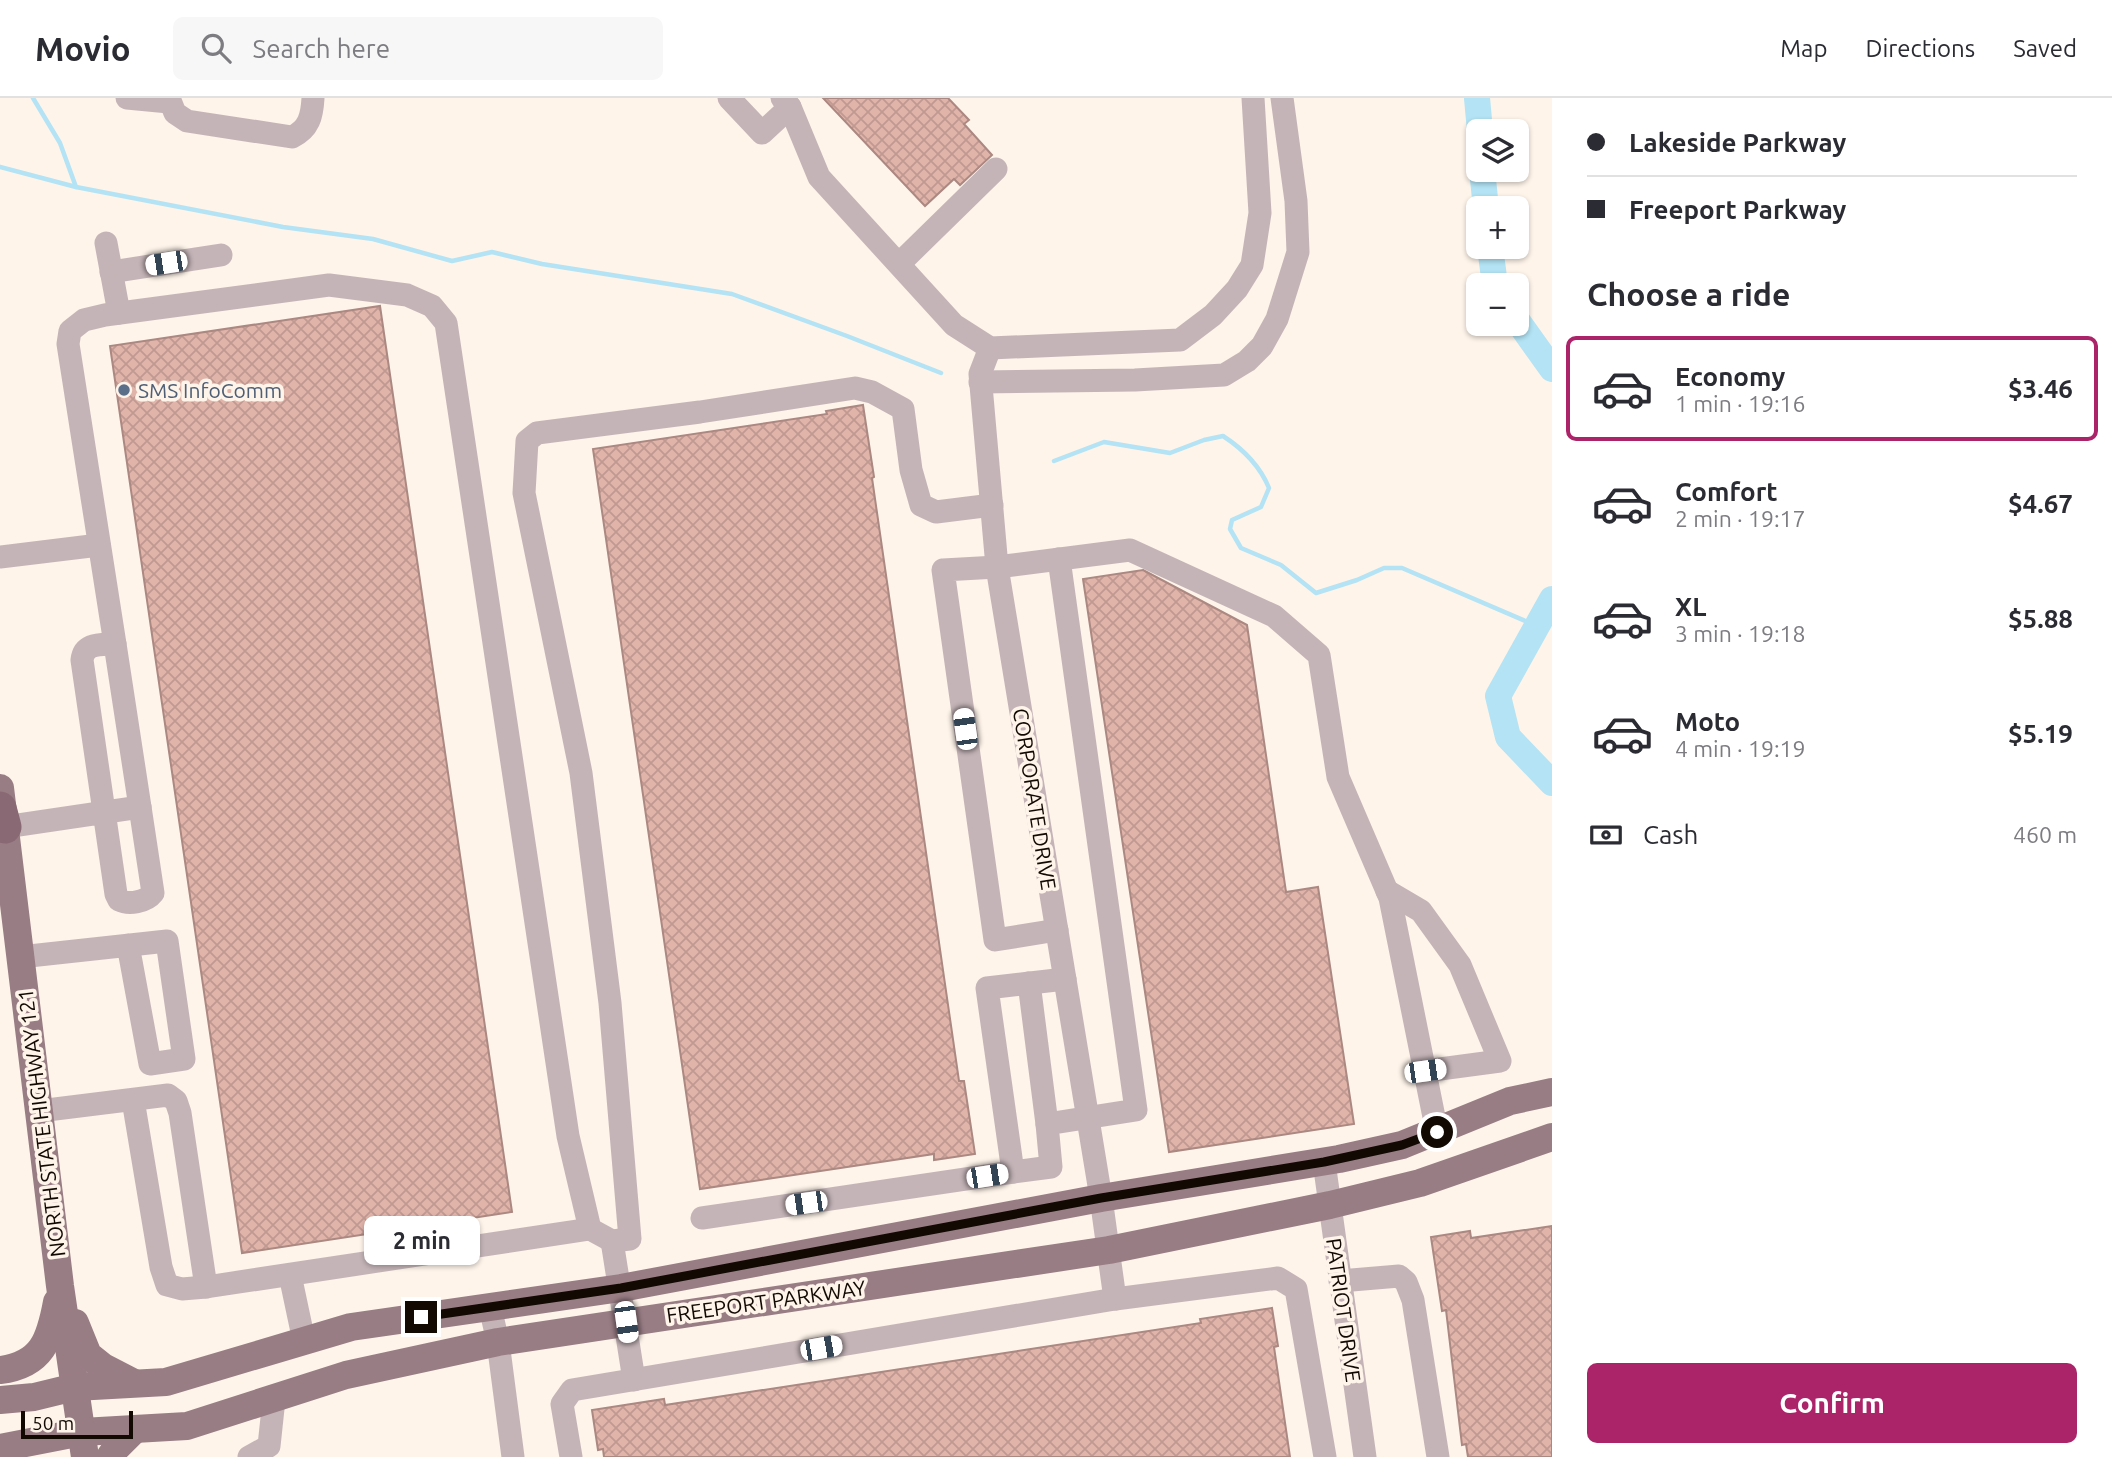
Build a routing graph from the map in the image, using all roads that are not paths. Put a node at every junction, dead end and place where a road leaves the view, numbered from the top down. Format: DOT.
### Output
graph roads {
  1 [pos="127,98"];
  2 [pos="313,98"];
  3 [pos="729,98"];
  4 [pos="1252,98"];
  5 [pos="1282,98"];
  6 [pos="169,100"];
  7 [pos="786,103"];
  8 [pos="996,169"];
  9 [pos="106,243"];
  10 [pos="221,255"];
  11 [pos="900,263"];
  12 [pos="111,272"];
  13 [pos="119,313"];
  14 [pos="990,348"];
  15 [pos="980,382"];
  16 [pos="992,505"];
  17 [pos="99,545"];
  18 [pos="0,557"];
  19 [pos="1059,559"];
  20 [pos="997,567"];
  21 [pos="116,644"];
  22 [pos="0,788"];
  23 [pos="140,807"];
  24 [pos="104,812"];
  25 [pos="2,818"];
  26 [pos="1387,891"];
  27 [pos="1057,930"];
  28 [pos="128,945"];
  29 [pos="20,957"];
  30 [pos="1065,979"];
  31 [pos="1029,984"];
  32 [pos="1425,1071"];
  33 [pos="1552,1092"];
  34 [pos="133,1100"];
  35 [pos="39,1111"];
  36 [pos="1088,1116"];
  37 [pos="1047,1124"];
  38 [pos="1437,1132"];
  39 [pos="1552,1137"];
  40 [pos="1324,1162"];
  41 [pos="1466,1168"];
  42 [pos="1013,1172"];
  43 [pos="1101,1198"];
  44 [pos="1330,1205"];
  45 [pos="702,1218"];
  46 [pos="590,1229"];
  47 [pos="612,1241"];
  48 [pos="1109,1250"];
  49 [pos="290,1275"];
  50 [pos="1340,1281"];
  51 [pos="60,1286"];
  52 [pos="206,1287"];
  53 [pos="621,1288"];
  54 [pos="1115,1299"];
  55 [pos="490,1307"];
  56 [pos="626,1322"];
  57 [pos="304,1341"];
  58 [pos="498,1342"];
  59 [pos="0,1370"];
  60 [pos="634,1380"];
  61 [pos="136,1384"];
  62 [pos="75,1387"];
  63 [pos="274,1399"];
  64 [pos="0,1400"];
  65 [pos="135,1429"];
  66 [pos="84,1445"];
  67 [pos="0,1448"];
  68 [pos="110,1457"];
  69 [pos="248,1457"];
  70 [pos="513,1457"];
  71 [pos="571,1457"];
  72 [pos="1325,1457"];
  73 [pos="1365,1457"];
  74 [pos="1438,1457"];
  1 -- 6 [label="street"];
  2 -- 6 [label="street"];
  3 -- 7 [label="street"];
  4 -- 14 [label="street"];
  5 -- 15 [label="street"];
  7 -- 11 [label="street"];
  8 -- 11 [label="street"];
  9 -- 12 [label="street"];
  10 -- 12 [label="street"];
  11 -- 14 [label="street"];
  12 -- 13 [label="street"];
  13 -- 17 [label="street"];
  13 -- 46 [label="street"];
  14 -- 15 [label="street, CORPORATE DRIVE"];
  15 -- 16 [label="street, CORPORATE DRIVE"];
  16 -- 20 [label="street, CORPORATE DRIVE"];
  16 -- 47 [label="street"];
  17 -- 18 [label="street"];
  17 -- 21 [label="street"];
  19 -- 20 [label="street"];
  19 -- 26 [label="street"];
  19 -- 36 [label="street"];
  20 -- 27 [label="street, CORPORATE DRIVE"];
  20 -- 27 [label="street"];
  21 -- 23 [label="street"];
  21 -- 24 [label="street"];
  22 -- 25 [label="main road, NORTH STATE HIGHWAY 121"];
  23 -- 24 [label="street"];
  23 -- 24 [label="street"];
  24 -- 25 [label="street"];
  25 -- 29 [label="main road, NORTH STATE HIGHWAY 121"];
  26 -- 32 [label="street"];
  26 -- 32 [label="street"];
  27 -- 30 [label="street, CORPORATE DRIVE"];
  28 -- 28 [label="street"];
  28 -- 29 [label="street"];
  29 -- 35 [label="main road, NORTH STATE HIGHWAY 121"];
  30 -- 31 [label="street"];
  30 -- 36 [label="street, CORPORATE DRIVE"];
  31 -- 37 [label="street"];
  31 -- 42 [label="street"];
  32 -- 38 [label="street"];
  33 -- 38 [label="main road, FREEPORT PARKWAY"];
  34 -- 35 [label="street"];
  34 -- 52 [label="street"];
  34 -- 52 [label="street"];
  35 -- 51 [label="main road, NORTH STATE HIGHWAY 121"];
  36 -- 37 [label="street"];
  36 -- 43 [label="street, CORPORATE DRIVE"];
  37 -- 42 [label="street"];
  38 -- 40 [label="main road, FREEPORT PARKWAY"];
  38 -- 41 [label="main road"];
  39 -- 41 [label="main road, FREEPORT PARKWAY"];
  40 -- 43 [label="main road, FREEPORT PARKWAY"];
  40 -- 44 [label="street, PATRIOT DRIVE"];
  41 -- 44 [label="main road, FREEPORT PARKWAY"];
  42 -- 45 [label="street"];
  43 -- 48 [label="street, CORPORATE DRIVE"];
  43 -- 53 [label="main road, FREEPORT PARKWAY"];
  44 -- 48 [label="main road, FREEPORT PARKWAY"];
  44 -- 50 [label="street, PATRIOT DRIVE"];
  46 -- 47 [label="street"];
  46 -- 49 [label="street"];
  47 -- 53 [label="street"];
  48 -- 54 [label="street, CORPORATE DRIVE"];
  48 -- 56 [label="main road, FREEPORT PARKWAY"];
  49 -- 52 [label="street"];
  49 -- 57 [label="street"];
  50 -- 73 [label="street, PATRIOT DRIVE"];
  50 -- 74 [label="street"];
  51 -- 59 [label="main road"];
  51 -- 61 [label="main road"];
  51 -- 62 [label="main road, NORTH STATE HIGHWAY 121"];
  53 -- 55 [label="main road, FREEPORT PARKWAY"];
  53 -- 56 [label="street"];
  54 -- 60 [label="street"];
  54 -- 72 [label="street"];
  55 -- 57 [label="main road, FREEPORT PARKWAY"];
  55 -- 58 [label="street"];
  56 -- 58 [label="main road, FREEPORT PARKWAY"];
  56 -- 60 [label="street"];
  57 -- 61 [label="main road, FREEPORT PARKWAY"];
  58 -- 63 [label="main road, FREEPORT PARKWAY"];
  58 -- 70 [label="street"];
  60 -- 71 [label="street"];
  61 -- 62 [label="main road, FREEPORT PARKWAY"];
  62 -- 64 [label="main road, FREEPORT PARKWAY"];
  62 -- 66 [label="main road, NORTH STATE HIGHWAY 121"];
  63 -- 65 [label="main road, FREEPORT PARKWAY"];
  63 -- 69 [label="street"];
  65 -- 66 [label="main road, FREEPORT PARKWAY"];
  65 -- 68 [label="main road"];
  66 -- 67 [label="main road, FREEPORT PARKWAY"];
}
